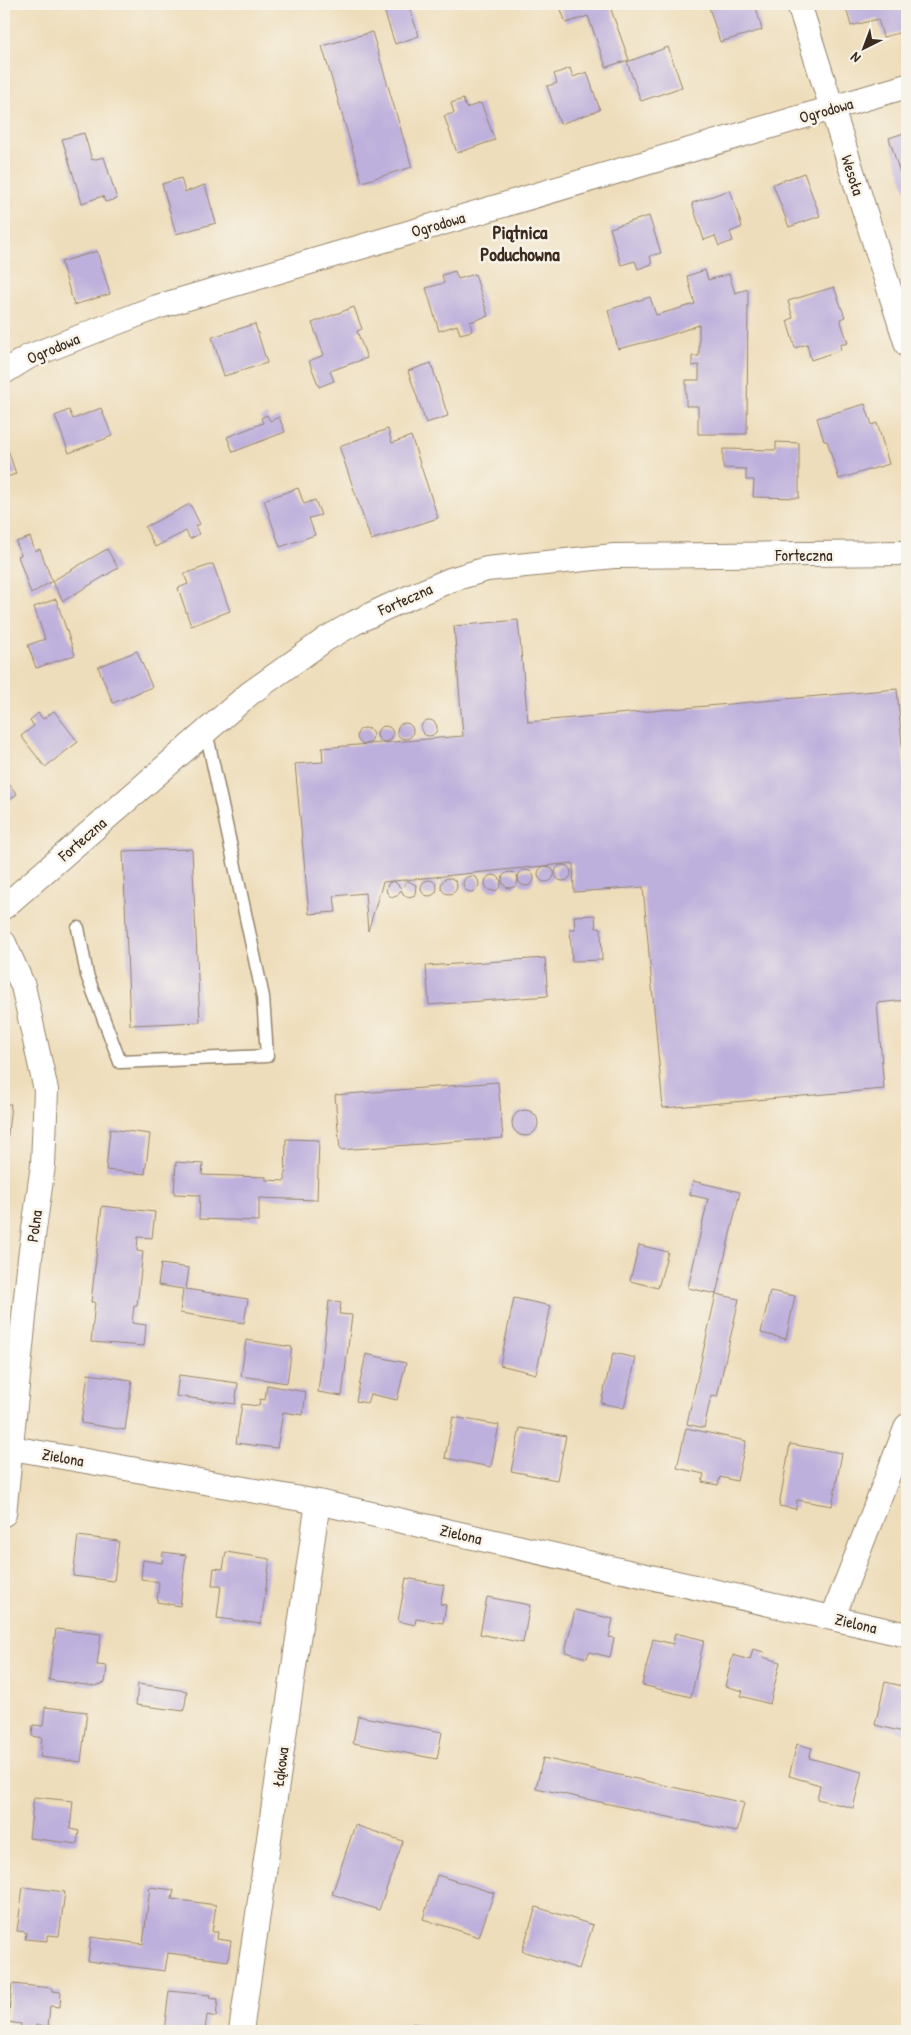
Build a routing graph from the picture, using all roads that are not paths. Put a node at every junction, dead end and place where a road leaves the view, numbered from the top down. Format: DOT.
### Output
graph roads {
  1 [pos="799,4"];
  2 [pos="907,86"];
  3 [pos="831,108"];
  4 [pos="907,345"];
  5 [pos="4,372"];
  6 [pos="907,553"];
  7 [pos="206,731"];
  8 [pos="4,907"];
  9 [pos="78,928"];
  10 [pos="4,943"];
  11 [pos="907,1426"];
  12 [pos="12,1448"];
  13 [pos="318,1502"];
  14 [pos="4,1514"];
  15 [pos="833,1617"];
  16 [pos="907,1635"];
  17 [pos="241,2031"];
  1 -- 3 [label="street, Wesoła"];
  2 -- 3 [label="street, Ogrodowa"];
  3 -- 4 [label="street, Wesoła"];
  3 -- 5 [label="street, Ogrodowa"];
  6 -- 7 [label="street, Forteczna"];
  7 -- 8 [label="street, Forteczna"];
  7 -- 9 [label="lane"];
  10 -- 12 [label="street, Polna"];
  11 -- 15 [label="street"];
  12 -- 13 [label="street, Zielona"];
  12 -- 14 [label="street, Polna"];
  13 -- 15 [label="street, Zielona"];
  13 -- 17 [label="street, Łąkowa"];
  15 -- 16 [label="street, Zielona"];
}
